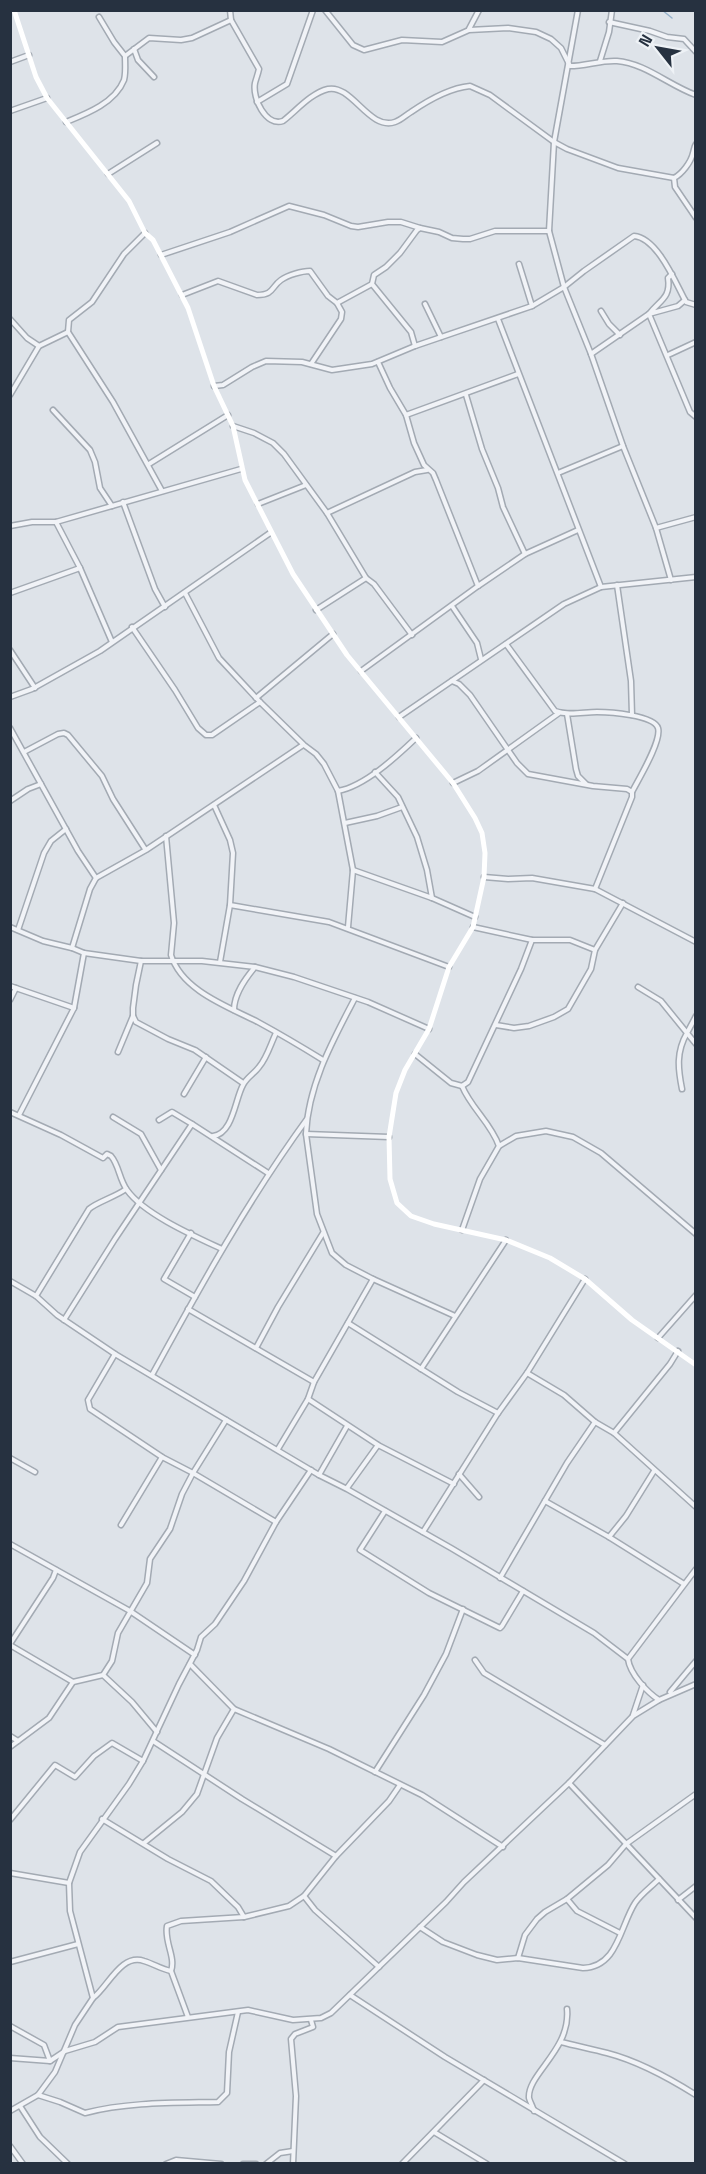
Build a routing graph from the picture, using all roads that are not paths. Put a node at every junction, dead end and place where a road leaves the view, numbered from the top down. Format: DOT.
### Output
graph roads {
  1 [pos="230,10"];
  2 [pos="313,10"];
  3 [pos="325,10"];
  4 [pos="480,10"];
  5 [pos="578,10"];
  6 [pos="612,10"];
  7 [pos="13,11"];
  8 [pos="99,17"];
  9 [pos="231,20"];
  10 [pos="609,22"];
  11 [pos="469,30"];
  12 [pos="134,49"];
  13 [pos="696,52"];
  14 [pos="29,55"];
  15 [pos="125,56"];
  16 [pos="600,61"];
  17 [pos="10,62"];
  18 [pos="569,66"];
  19 [pos="154,77"];
  20 [pos="696,95"];
  21 [pos="47,98"];
  22 [pos="258,102"];
  23 [pos="10,111"];
  24 [pos="66,122"];
  25 [pos="157,142"];
  26 [pos="554,142"];
  27 [pos="696,144"];
  28 [pos="108,174"];
  29 [pos="674,178"];
  30 [pos="696,218"];
  31 [pos="420,228"];
  32 [pos="549,231"];
  33 [pos="145,233"];
  34 [pos="161,255"];
  35 [pos="519,264"];
  36 [pos="672,274"];
  37 [pos="372,284"];
  38 [pos="564,287"];
  39 [pos="182,296"];
  40 [pos="685,300"];
  41 [pos="337,303"];
  42 [pos="425,304"];
  43 [pos="696,305"];
  44 [pos="532,306"];
  45 [pos="602,311"];
  46 [pos="649,314"];
  47 [pos="10,319"];
  48 [pos="498,319"];
  49 [pos="68,332"];
  50 [pos="620,335"];
  51 [pos="441,337"];
  52 [pos="696,342"];
  53 [pos="39,346"];
  54 [pos="415,346"];
  55 [pos="591,354"];
  56 [pos="668,355"];
  57 [pos="378,362"];
  58 [pos="311,364"];
  59 [pos="518,374"];
  60 [pos="214,386"];
  61 [pos="12,387"];
  62 [pos="10,395"];
  63 [pos="466,395"];
  64 [pos="53,410"];
  65 [pos="228,415"];
  66 [pos="406,415"];
  67 [pos="696,417"];
  68 [pos="233,426"];
  69 [pos="622,446"];
  70 [pos="149,464"];
  71 [pos="241,469"];
  72 [pos="428,470"];
  73 [pos="558,473"];
  74 [pos="307,485"];
  75 [pos="162,491"];
  76 [pos="123,502"];
  77 [pos="257,505"];
  78 [pos="112,506"];
  79 [pos="327,513"];
  80 [pos="696,517"];
  81 [pos="56,522"];
  82 [pos="10,526"];
  83 [pos="656,528"];
  84 [pos="578,530"];
  85 [pos="270,533"];
  86 [pos="525,554"];
  87 [pos="80,568"];
  88 [pos="696,577"];
  89 [pos="366,578"];
  90 [pos="671,580"];
  91 [pos="617,585"];
  92 [pos="478,586"];
  93 [pos="601,587"];
  94 [pos="10,593"];
  95 [pos="185,593"];
  96 [pos="452,606"];
  97 [pos="165,607"];
  98 [pos="316,610"];
  99 [pos="132,627"];
  100 [pos="333,634"];
  101 [pos="412,634"];
  102 [pos="112,642"];
  103 [pos="506,644"];
  104 [pos="10,650"];
  105 [pos="481,659"];
  106 [pos="361,671"];
  107 [pos="451,681"];
  108 [pos="35,688"];
  109 [pos="10,697"];
  110 [pos="256,698"];
  111 [pos="260,702"];
  112 [pos="560,712"];
  113 [pos="567,714"];
  114 [pos="632,716"];
  115 [pos="398,717"];
  116 [pos="10,728"];
  117 [pos="416,738"];
  118 [pos="304,744"];
  119 [pos="508,749"];
  120 [pos="24,752"];
  121 [pos="375,772"];
  122 [pos="453,783"];
  123 [pos="41,784"];
  124 [pos="586,785"];
  125 [pos="338,791"];
  126 [pos="632,792"];
  127 [pos="10,801"];
  128 [pos="214,805"];
  129 [pos="402,807"];
  130 [pos="345,823"];
  131 [pos="66,829"];
  132 [pos="166,835"];
  133 [pos="146,850"];
  134 [pos="352,870"];
  135 [pos="484,877"];
  136 [pos="96,878"];
  137 [pos="596,889"];
  138 [pos="432,898"];
  139 [pos="622,903"];
  140 [pos="230,905"];
  141 [pos="475,917"];
  142 [pos="10,927"];
  143 [pos="348,927"];
  144 [pos="473,927"];
  145 [pos="18,930"];
  146 [pos="532,940"];
  147 [pos="696,942"];
  148 [pos="72,948"];
  149 [pos="595,950"];
  150 [pos="84,953"];
  151 [pos="141,961"];
  152 [pos="173,961"];
  153 [pos="220,962"];
  154 [pos="255,967"];
  155 [pos="449,967"];
  156 [pos="10,986"];
  157 [pos="638,987"];
  158 [pos="16,988"];
  159 [pos="355,998"];
  160 [pos="10,1000"];
  161 [pos="75,1008"];
  162 [pos="234,1010"];
  163 [pos="133,1016"];
  164 [pos="696,1016"];
  165 [pos="496,1025"];
  166 [pos="429,1029"];
  167 [pos="276,1033"];
  168 [pos="687,1033"];
  169 [pos="696,1044"];
  170 [pos="118,1052"];
  171 [pos="415,1054"];
  172 [pos="206,1057"];
  173 [pos="323,1060"];
  174 [pos="243,1083"];
  175 [pos="462,1086"];
  176 [pos="682,1089"];
  177 [pos="184,1095"];
  178 [pos="10,1112"];
  179 [pos="19,1115"];
  180 [pos="113,1117"];
  181 [pos="308,1117"];
  182 [pos="159,1120"];
  183 [pos="192,1124"];
  184 [pos="306,1134"];
  185 [pos="212,1136"];
  186 [pos="389,1137"];
  187 [pos="499,1146"];
  188 [pos="161,1170"];
  189 [pos="268,1173"];
  190 [pos="126,1189"];
  191 [pos="139,1204"];
  192 [pos="462,1230"];
  193 [pos="324,1232"];
  194 [pos="190,1233"];
  195 [pos="696,1234"];
  196 [pos="506,1240"];
  197 [pos="222,1249"];
  198 [pos="373,1279"];
  199 [pos="585,1279"];
  200 [pos="10,1281"];
  201 [pos="696,1295"];
  202 [pos="36,1296"];
  203 [pos="195,1297"];
  204 [pos="188,1309"];
  205 [pos="455,1316"];
  206 [pos="64,1320"];
  207 [pos="348,1323"];
  208 [pos="658,1338"];
  209 [pos="256,1348"];
  210 [pos="678,1351"];
  211 [pos="115,1354"];
  212 [pos="696,1365"];
  213 [pos="421,1369"];
  214 [pos="527,1373"];
  215 [pos="152,1375"];
  216 [pos="314,1382"];
  217 [pos="308,1399"];
  218 [pos="498,1413"];
  219 [pos="226,1419"];
  220 [pos="595,1422"];
  221 [pos="347,1425"];
  222 [pos="614,1433"];
  223 [pos="378,1445"];
  224 [pos="278,1449"];
  225 [pos="162,1457"];
  226 [pos="10,1458"];
  227 [pos="311,1470"];
  228 [pos="654,1471"];
  229 [pos="35,1472"];
  230 [pos="193,1473"];
  231 [pos="459,1474"];
  232 [pos="319,1475"];
  233 [pos="454,1484"];
  234 [pos="347,1489"];
  235 [pos="479,1497"];
  236 [pos="545,1501"];
  237 [pos="696,1507"];
  238 [pos="385,1511"];
  239 [pos="276,1522"];
  240 [pos="121,1525"];
  241 [pos="423,1532"];
  242 [pos="609,1537"];
  243 [pos="10,1544"];
  244 [pos="696,1569"];
  245 [pos="56,1570"];
  246 [pos="500,1578"];
  247 [pos="684,1584"];
  248 [pos="523,1591"];
  249 [pos="463,1609"];
  250 [pos="130,1611"];
  251 [pos="10,1644"];
  252 [pos="195,1655"];
  253 [pos="628,1659"];
  254 [pos="475,1660"];
  255 [pos="696,1661"];
  256 [pos="190,1664"];
  257 [pos="104,1675"];
  258 [pos="73,1682"];
  259 [pos="696,1684"];
  260 [pos="643,1685"];
  261 [pos="668,1695"];
  262 [pos="659,1700"];
  263 [pos="234,1709"];
  264 [pos="633,1716"];
  265 [pos="157,1732"];
  266 [pos="10,1736"];
  267 [pos="18,1740"];
  268 [pos="153,1741"];
  269 [pos="605,1745"];
  270 [pos="10,1747"];
  271 [pos="143,1761"];
  272 [pos="375,1772"];
  273 [pos="205,1773"];
  274 [pos="569,1783"];
  275 [pos="400,1785"];
  276 [pos="696,1794"];
  277 [pos="102,1819"];
  278 [pos="10,1820"];
  279 [pos="144,1843"];
  280 [pos="626,1844"];
  281 [pos="502,1847"];
  282 [pos="336,1856"];
  283 [pos="10,1873"];
  284 [pos="659,1879"];
  285 [pos="69,1883"];
  286 [pos="696,1886"];
  287 [pos="304,1896"];
  288 [pos="567,1899"];
  289 [pos="678,1900"];
  290 [pos="244,1917"];
  291 [pos="696,1918"];
  292 [pos="420,1927"];
  293 [pos="620,1933"];
  294 [pos="78,1944"];
  295 [pos="518,1958"];
  296 [pos="10,1962"];
  297 [pos="379,1967"];
  298 [pos="171,1971"];
  299 [pos="350,1995"];
  300 [pos="93,1998"];
  301 [pos="567,2009"];
  302 [pos="238,2012"];
  303 [pos="188,2017"];
  304 [pos="311,2020"];
  305 [pos="10,2025"];
  306 [pos="561,2042"];
  307 [pos="65,2051"];
  308 [pos="10,2058"];
  309 [pos="50,2061"];
  310 [pos="484,2080"];
  311 [pos="38,2095"];
  312 [pos="696,2096"];
  313 [pos="20,2106"];
  314 [pos="10,2111"];
  315 [pos="534,2111"];
  316 [pos="434,2132"];
  317 [pos="10,2146"];
  318 [pos="293,2151"];
  319 [pos="12,2152"];
  320 [pos="22,2163"];
  321 [pos="68,2163"];
  322 [pos="166,2163"];
  323 [pos="221,2163"];
  324 [pos="243,2163"];
  325 [pos="256,2163"];
  326 [pos="266,2163"];
  327 [pos="293,2163"];
  328 [pos="402,2163"];
  329 [pos="487,2163"];
  330 [pos="624,2163"];
  1 -- 9 [label="street"];
  2 -- 22 [label="street"];
  3 -- 11 [label="street"];
  4 -- 11 [label="street"];
  5 -- 18 [label="street"];
  6 -- 10 [label="street"];
  7 -- 14 [label="street"];
  8 -- 15 [label="street"];
  9 -- 12 [label="street"];
  9 -- 22 [label="street"];
  10 -- 13 [label="street"];
  10 -- 16 [label="street"];
  11 -- 18 [label="street"];
  12 -- 15 [label="street"];
  12 -- 19 [label="street"];
  14 -- 17 [label="street"];
  14 -- 21 [label="street"];
  15 -- 24 [label="street"];
  16 -- 18 [label="street"];
  16 -- 20 [label="street"];
  18 -- 26 [label="street"];
  21 -- 23 [label="street"];
  21 -- 24 [label="street"];
  22 -- 26 [label="street"];
  24 -- 28 [label="street"];
  25 -- 28 [label="street"];
  26 -- 29 [label="street"];
  26 -- 32 [label="street"];
  27 -- 29 [label="street"];
  28 -- 33 [label="street"];
  29 -- 30 [label="street"];
  31 -- 32 [label="street"];
  31 -- 34 [label="street"];
  31 -- 37 [label="street"];
  32 -- 38 [label="street"];
  33 -- 34 [label="street"];
  33 -- 49 [label="street"];
  34 -- 39 [label="street"];
  35 -- 44 [label="street"];
  36 -- 38 [label="street"];
  36 -- 40 [label="street"];
  36 -- 46 [label="street"];
  37 -- 41 [label="street"];
  37 -- 54 [label="street"];
  38 -- 44 [label="street"];
  38 -- 55 [label="street"];
  39 -- 41 [label="street"];
  39 -- 60 [label="street"];
  40 -- 43 [label="street"];
  40 -- 46 [label="street"];
  41 -- 58 [label="street"];
  42 -- 51 [label="street"];
  44 -- 48 [label="street"];
  45 -- 50 [label="street"];
  46 -- 50 [label="street"];
  46 -- 56 [label="street"];
  47 -- 53 [label="street"];
  48 -- 51 [label="street"];
  48 -- 59 [label="street"];
  49 -- 53 [label="street"];
  49 -- 70 [label="street"];
  50 -- 55 [label="street"];
  51 -- 54 [label="street"];
  52 -- 56 [label="street"];
  53 -- 61 [label="street"];
  54 -- 57 [label="street"];
  55 -- 69 [label="street"];
  56 -- 67 [label="street"];
  57 -- 58 [label="street"];
  57 -- 66 [label="street"];
  58 -- 60 [label="street"];
  59 -- 63 [label="street"];
  59 -- 73 [label="street"];
  60 -- 65 [label="street"];
  61 -- 62 [label="street"];
  63 -- 66 [label="street"];
  63 -- 86 [label="street"];
  64 -- 78 [label="street"];
  65 -- 68 [label="street"];
  65 -- 70 [label="street"];
  66 -- 72 [label="street"];
  68 -- 71 [label="street"];
  68 -- 74 [label="street"];
  69 -- 73 [label="street"];
  69 -- 83 [label="street"];
  70 -- 75 [label="street"];
  71 -- 75 [label="street"];
  71 -- 77 [label="street"];
  72 -- 79 [label="street"];
  72 -- 92 [label="street"];
  73 -- 84 [label="street"];
  74 -- 77 [label="street"];
  74 -- 79 [label="street"];
  75 -- 76 [label="street"];
  76 -- 78 [label="street"];
  76 -- 97 [label="street"];
  77 -- 85 [label="street"];
  78 -- 81 [label="street"];
  79 -- 89 [label="street"];
  80 -- 83 [label="street"];
  81 -- 82 [label="street"];
  81 -- 87 [label="street"];
  83 -- 90 [label="street"];
  84 -- 86 [label="street"];
  84 -- 93 [label="street"];
  85 -- 95 [label="street"];
  85 -- 98 [label="street"];
  86 -- 92 [label="street"];
  87 -- 94 [label="street"];
  87 -- 102 [label="street"];
  88 -- 90 [label="street"];
  89 -- 98 [label="street"];
  89 -- 101 [label="street"];
  90 -- 91 [label="street"];
  91 -- 93 [label="street"];
  91 -- 114 [label="street"];
  92 -- 96 [label="street"];
  93 -- 103 [label="street"];
  95 -- 97 [label="street"];
  95 -- 110 [label="street"];
  96 -- 101 [label="street"];
  96 -- 105 [label="street"];
  97 -- 99 [label="street"];
  98 -- 100 [label="street"];
  99 -- 102 [label="street"];
  99 -- 111 [label="street"];
  100 -- 106 [label="street"];
  100 -- 110 [label="street"];
  101 -- 106 [label="street"];
  102 -- 108 [label="street"];
  103 -- 105 [label="street"];
  103 -- 112 [label="street"];
  104 -- 108 [label="street"];
  105 -- 107 [label="street"];
  106 -- 115 [label="street"];
  107 -- 115 [label="street"];
  107 -- 119 [label="street"];
  108 -- 109 [label="street"];
  110 -- 111 [label="street"];
  111 -- 118 [label="street"];
  112 -- 113 [label="street"];
  112 -- 119 [label="street"];
  113 -- 114 [label="street"];
  113 -- 124 [label="street"];
  114 -- 126 [label="street"];
  115 -- 117 [label="street"];
  116 -- 120 [label="street"];
  117 -- 121 [label="street"];
  117 -- 122 [label="street"];
  118 -- 125 [label="street"];
  118 -- 128 [label="street"];
  119 -- 122 [label="street"];
  119 -- 124 [label="street"];
  120 -- 123 [label="street"];
  120 -- 133 [label="street"];
  121 -- 125 [label="street"];
  121 -- 129 [label="street"];
  122 -- 135 [label="street"];
  123 -- 127 [label="street"];
  123 -- 131 [label="street"];
  124 -- 126 [label="street"];
  125 -- 130 [label="street"];
  126 -- 137 [label="street"];
  128 -- 132 [label="street"];
  128 -- 140 [label="street"];
  129 -- 130 [label="street"];
  129 -- 138 [label="street"];
  130 -- 134 [label="street"];
  131 -- 136 [label="street"];
  131 -- 145 [label="street"];
  132 -- 133 [label="street"];
  132 -- 152 [label="street"];
  133 -- 136 [label="street"];
  134 -- 138 [label="street"];
  134 -- 143 [label="street"];
  135 -- 137 [label="street"];
  135 -- 141 [label="street"];
  136 -- 148 [label="street"];
  137 -- 139 [label="street"];
  138 -- 141 [label="street"];
  139 -- 147 [label="street"];
  139 -- 149 [label="street"];
  140 -- 143 [label="street"];
  140 -- 153 [label="street"];
  141 -- 144 [label="street"];
  142 -- 145 [label="street"];
  143 -- 155 [label="street"];
  144 -- 146 [label="street"];
  144 -- 155 [label="street"];
  145 -- 148 [label="street"];
  146 -- 149 [label="street"];
  146 -- 165 [label="street"];
  148 -- 150 [label="street"];
  149 -- 165 [label="street"];
  150 -- 151 [label="street"];
  150 -- 161 [label="street"];
  151 -- 152 [label="street"];
  151 -- 163 [label="street"];
  152 -- 153 [label="street"];
  152 -- 162 [label="street"];
  153 -- 154 [label="street"];
  154 -- 159 [label="street"];
  154 -- 162 [label="street"];
  155 -- 166 [label="street"];
  156 -- 158 [label="street"];
  157 -- 168 [label="street"];
  158 -- 160 [label="street"];
  158 -- 161 [label="street"];
  159 -- 166 [label="street"];
  159 -- 173 [label="street"];
  161 -- 179 [label="street"];
  162 -- 167 [label="street"];
  163 -- 170 [label="street"];
  163 -- 172 [label="street"];
  164 -- 168 [label="street"];
  165 -- 175 [label="street"];
  166 -- 171 [label="street"];
  167 -- 173 [label="street"];
  167 -- 174 [label="street"];
  168 -- 169 [label="street"];
  168 -- 176 [label="street"];
  171 -- 175 [label="street"];
  171 -- 186 [label="street"];
  172 -- 174 [label="street"];
  172 -- 177 [label="street"];
  173 -- 181 [label="street"];
  174 -- 185 [label="street"];
  175 -- 187 [label="street"];
  178 -- 179 [label="street"];
  179 -- 190 [label="street"];
  180 -- 188 [label="street"];
  181 -- 184 [label="street"];
  181 -- 189 [label="street"];
  182 -- 183 [label="street"];
  183 -- 185 [label="street"];
  183 -- 188 [label="street"];
  184 -- 186 [label="street"];
  184 -- 193 [label="street"];
  185 -- 189 [label="street"];
  186 -- 192 [label="street"];
  187 -- 192 [label="street"];
  187 -- 195 [label="street"];
  188 -- 191 [label="street"];
  189 -- 197 [label="street"];
  190 -- 191 [label="street"];
  190 -- 202 [label="street"];
  191 -- 194 [label="street"];
  191 -- 206 [label="street"];
  192 -- 196 [label="street"];
  193 -- 198 [label="street"];
  193 -- 209 [label="street"];
  194 -- 197 [label="street"];
  194 -- 203 [label="street"];
  196 -- 199 [label="street"];
  196 -- 205 [label="street"];
  197 -- 203 [label="street"];
  198 -- 205 [label="street"];
  198 -- 207 [label="street"];
  199 -- 208 [label="street"];
  199 -- 214 [label="street"];
  200 -- 202 [label="street"];
  201 -- 208 [label="street"];
  202 -- 206 [label="street"];
  203 -- 204 [label="street"];
  204 -- 209 [label="street"];
  204 -- 215 [label="street"];
  205 -- 213 [label="street"];
  206 -- 211 [label="street"];
  207 -- 213 [label="street"];
  207 -- 216 [label="street"];
  208 -- 210 [label="street"];
  209 -- 216 [label="street"];
  210 -- 212 [label="street"];
  210 -- 222 [label="street"];
  211 -- 215 [label="street"];
  211 -- 225 [label="street"];
  213 -- 218 [label="street"];
  214 -- 218 [label="street"];
  214 -- 220 [label="street"];
  215 -- 219 [label="street"];
  216 -- 217 [label="street"];
  217 -- 221 [label="street"];
  217 -- 224 [label="street"];
  218 -- 231 [label="street"];
  219 -- 224 [label="street"];
  219 -- 230 [label="street"];
  220 -- 222 [label="street"];
  220 -- 236 [label="street"];
  221 -- 223 [label="street"];
  221 -- 232 [label="street"];
  222 -- 228 [label="street"];
  223 -- 233 [label="street"];
  223 -- 234 [label="street"];
  224 -- 227 [label="street"];
  225 -- 230 [label="street"];
  225 -- 240 [label="street"];
  226 -- 229 [label="street"];
  227 -- 232 [label="street"];
  227 -- 239 [label="street"];
  228 -- 237 [label="street"];
  228 -- 242 [label="street"];
  230 -- 239 [label="street"];
  230 -- 250 [label="street"];
  231 -- 233 [label="street"];
  231 -- 235 [label="street"];
  232 -- 234 [label="street"];
  233 -- 241 [label="street"];
  234 -- 238 [label="street"];
  236 -- 242 [label="street"];
  236 -- 246 [label="street"];
  238 -- 241 [label="street"];
  238 -- 249 [label="street"];
  239 -- 252 [label="street"];
  241 -- 246 [label="street"];
  242 -- 247 [label="street"];
  243 -- 245 [label="street"];
  244 -- 247 [label="street"];
  245 -- 250 [label="street"];
  245 -- 251 [label="street"];
  246 -- 248 [label="street"];
  247 -- 253 [label="street"];
  248 -- 249 [label="street"];
  248 -- 253 [label="street"];
  249 -- 272 [label="street"];
  250 -- 252 [label="street"];
  250 -- 257 [label="street"];
  251 -- 258 [label="street"];
  252 -- 256 [label="street"];
  253 -- 260 [label="street"];
  254 -- 269 [label="street"];
  255 -- 261 [label="street"];
  256 -- 263 [label="street"];
  256 -- 265 [label="street"];
  257 -- 258 [label="street"];
  257 -- 265 [label="street"];
  258 -- 267 [label="street"];
  259 -- 261 [label="street"];
  260 -- 262 [label="street"];
  260 -- 264 [label="street"];
  261 -- 262 [label="street"];
  262 -- 264 [label="street"];
  263 -- 272 [label="street"];
  263 -- 273 [label="street"];
  264 -- 269 [label="street"];
  265 -- 268 [label="street"];
  266 -- 267 [label="street"];
  267 -- 270 [label="street"];
  268 -- 271 [label="street"];
  268 -- 273 [label="street"];
  269 -- 274 [label="street"];
  271 -- 277 [label="street"];
  271 -- 278 [label="street"];
  272 -- 275 [label="street"];
  273 -- 279 [label="street"];
  273 -- 282 [label="street"];
  274 -- 280 [label="street"];
  274 -- 281 [label="street"];
  275 -- 281 [label="street"];
  275 -- 282 [label="street"];
  276 -- 280 [label="street"];
  277 -- 279 [label="street"];
  277 -- 285 [label="street"];
  279 -- 290 [label="street"];
  280 -- 284 [label="street"];
  280 -- 288 [label="street"];
  281 -- 292 [label="street"];
  282 -- 287 [label="street"];
  283 -- 285 [label="street"];
  284 -- 289 [label="street"];
  284 -- 293 [label="street"];
  285 -- 294 [label="street"];
  286 -- 289 [label="street"];
  287 -- 290 [label="street"];
  287 -- 297 [label="street"];
  288 -- 293 [label="street"];
  288 -- 295 [label="street"];
  289 -- 291 [label="street"];
  290 -- 298 [label="street"];
  292 -- 295 [label="street"];
  292 -- 297 [label="street"];
  293 -- 295 [label="street"];
  294 -- 296 [label="street"];
  294 -- 300 [label="street"];
  297 -- 299 [label="street"];
  298 -- 300 [label="street"];
  298 -- 303 [label="street"];
  299 -- 304 [label="street"];
  299 -- 310 [label="street"];
  300 -- 307 [label="street"];
  301 -- 306 [label="street"];
  302 -- 303 [label="street"];
  302 -- 304 [label="street"];
  302 -- 311 [label="street"];
  303 -- 307 [label="street"];
  304 -- 318 [label="street"];
  305 -- 309 [label="street"];
  306 -- 312 [label="street"];
  306 -- 315 [label="street"];
  307 -- 309 [label="street"];
  307 -- 311 [label="street"];
  308 -- 309 [label="street"];
  310 -- 315 [label="street"];
  310 -- 316 [label="street"];
  311 -- 313 [label="street"];
  313 -- 314 [label="street"];
  313 -- 321 [label="street"];
  315 -- 330 [label="street"];
  316 -- 328 [label="street"];
  316 -- 329 [label="street"];
  317 -- 319 [label="street"];
  318 -- 326 [label="street"];
  318 -- 327 [label="street"];
  319 -- 320 [label="street"];
  322 -- 323 [label="street"];
  324 -- 325 [label="street"];
}
